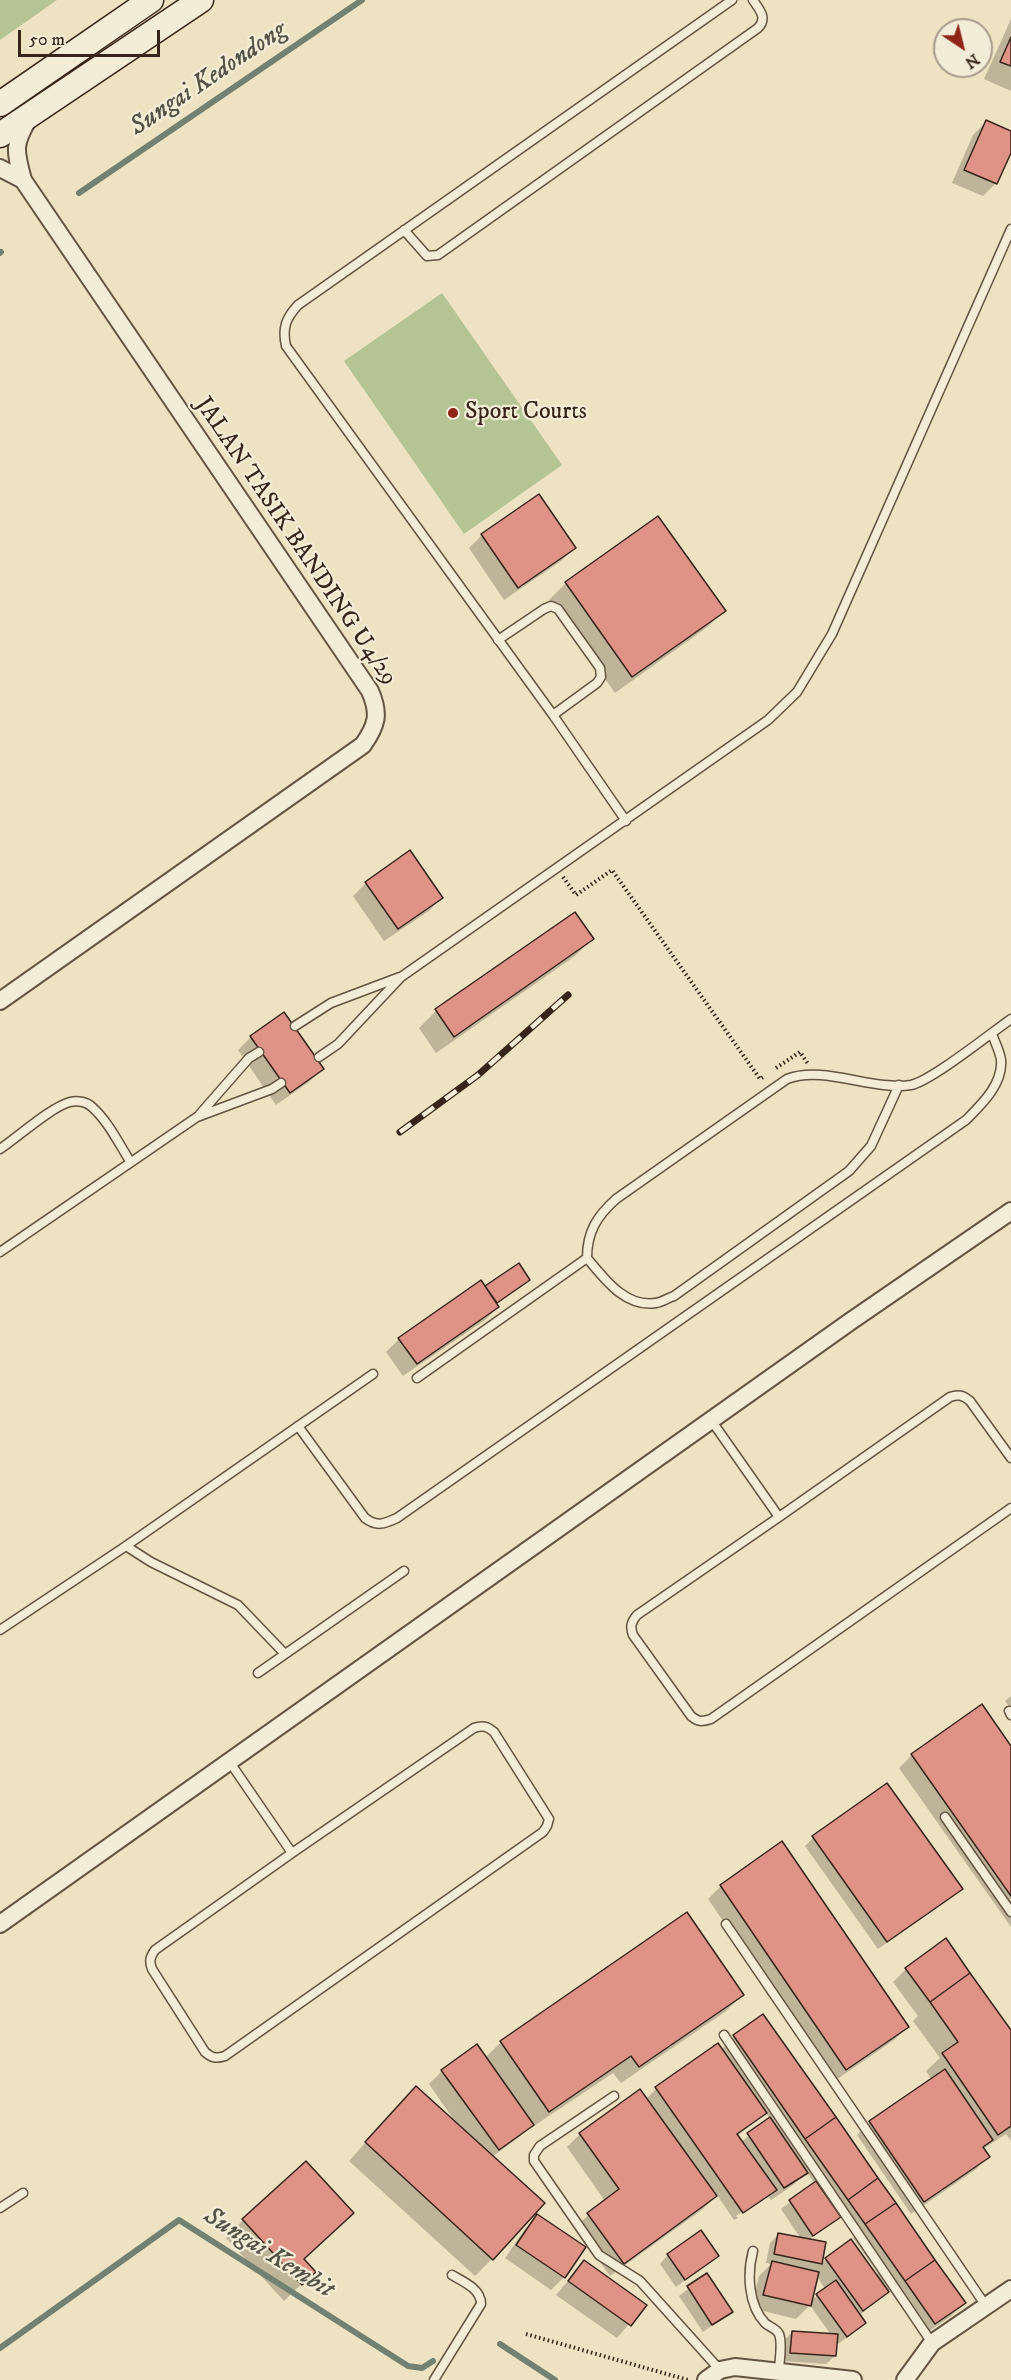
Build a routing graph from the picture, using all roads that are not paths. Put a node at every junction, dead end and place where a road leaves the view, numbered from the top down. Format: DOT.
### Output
graph roads {
  1 [pos="151,0"];
  2 [pos="201,0"];
  3 [pos="732,0"];
  4 [pos="753,0"];
  5 [pos="0,104"];
  6 [pos="33,112"];
  7 [pos="0,135"];
  8 [pos="0,168"];
  9 [pos="23,180"];
  10 [pos="1011,229"];
  11 [pos="404,230"];
  12 [pos="498,640"];
  13 [pos="553,715"];
  14 [pos="626,821"];
  15 [pos="401,976"];
  16 [pos="0,1001"];
  17 [pos="1011,1019"];
  18 [pos="295,1026"];
  19 [pos="992,1033"];
  20 [pos="259,1052"];
  21 [pos="319,1057"];
  22 [pos="281,1083"];
  23 [pos="899,1085"];
  24 [pos="197,1117"];
  25 [pos="0,1149"];
  26 [pos="130,1161"];
  27 [pos="1011,1211"];
  28 [pos="0,1252"];
  29 [pos="587,1258"];
  30 [pos="373,1374"];
  31 [pos="417,1378"];
  32 [pos="711,1420"];
  33 [pos="298,1426"];
  34 [pos="1011,1458"];
  35 [pos="1011,1508"];
  36 [pos="778,1516"];
  37 [pos="126,1546"];
  38 [pos="404,1571"];
  39 [pos="0,1630"];
  40 [pos="285,1654"];
  41 [pos="258,1673"];
  42 [pos="229,1761"];
  43 [pos="945,1817"];
  44 [pos="292,1853"];
  45 [pos="1011,1912"];
  46 [pos="0,1924"];
  47 [pos="726,1924"];
  48 [pos="724,2035"];
  49 [pos="614,2096"];
  50 [pos="23,2193"];
  51 [pos="0,2208"];
  52 [pos="753,2251"];
  53 [pos="452,2275"];
  54 [pos="1011,2289"];
  55 [pos="986,2306"];
  56 [pos="932,2343"];
  57 [pos="720,2370"];
  58 [pos="779,2372"];
  59 [pos="434,2380"];
  60 [pos="705,2380"];
  61 [pos="853,2380"];
  62 [pos="905,2380"];
  1 -- 5 [label="main road"];
  2 -- 6 [label="main road"];
  3 -- 11 [label="lane"];
  4 -- 11 [label="lane"];
  6 -- 7 [label="main road"];
  6 -- 9 [label="street, JALAN TASIK BANDING U4/29"];
  8 -- 9 [label="street, JALAN TASIK BANDING U4/29"];
  9 -- 16 [label="street, JALAN TASIK BANDING U4/29"];
  10 -- 14 [label="lane"];
  11 -- 12 [label="lane"];
  12 -- 13 [label="lane"];
  12 -- 13 [label="lane"];
  13 -- 14 [label="lane"];
  14 -- 15 [label="lane"];
  15 -- 18 [label="lane"];
  15 -- 21 [label="lane"];
  17 -- 19 [label="lane"];
  19 -- 23 [label="lane"];
  19 -- 33 [label="lane"];
  20 -- 24 [label="lane"];
  22 -- 24 [label="lane"];
  23 -- 29 [label="lane"];
  23 -- 29 [label="lane"];
  24 -- 26 [label="lane"];
  25 -- 26 [label="lane"];
  26 -- 28 [label="lane"];
  27 -- 32 [label="street"];
  29 -- 31 [label="lane"];
  30 -- 33 [label="lane"];
  32 -- 36 [label="lane"];
  32 -- 42 [label="street"];
  33 -- 37 [label="lane"];
  34 -- 36 [label="lane"];
  35 -- 36 [label="lane"];
  37 -- 39 [label="lane"];
  37 -- 40 [label="lane"];
  38 -- 40 [label="lane"];
  40 -- 41 [label="lane"];
  42 -- 44 [label="lane"];
  42 -- 46 [label="street"];
  43 -- 45 [label="lane"];
  44 -- 44 [label="lane"];
  47 -- 55 [label="lane"];
  48 -- 56 [label="lane"];
  49 -- 57 [label="lane"];
  50 -- 51 [label="lane"];
  52 -- 58 [label="lane"];
  53 -- 59 [label="lane"];
  54 -- 55 [label="street"];
  55 -- 56 [label="street"];
  56 -- 62 [label="street"];
  57 -- 58 [label="street"];
  57 -- 60 [label="street"];
  58 -- 61 [label="street"];
}
